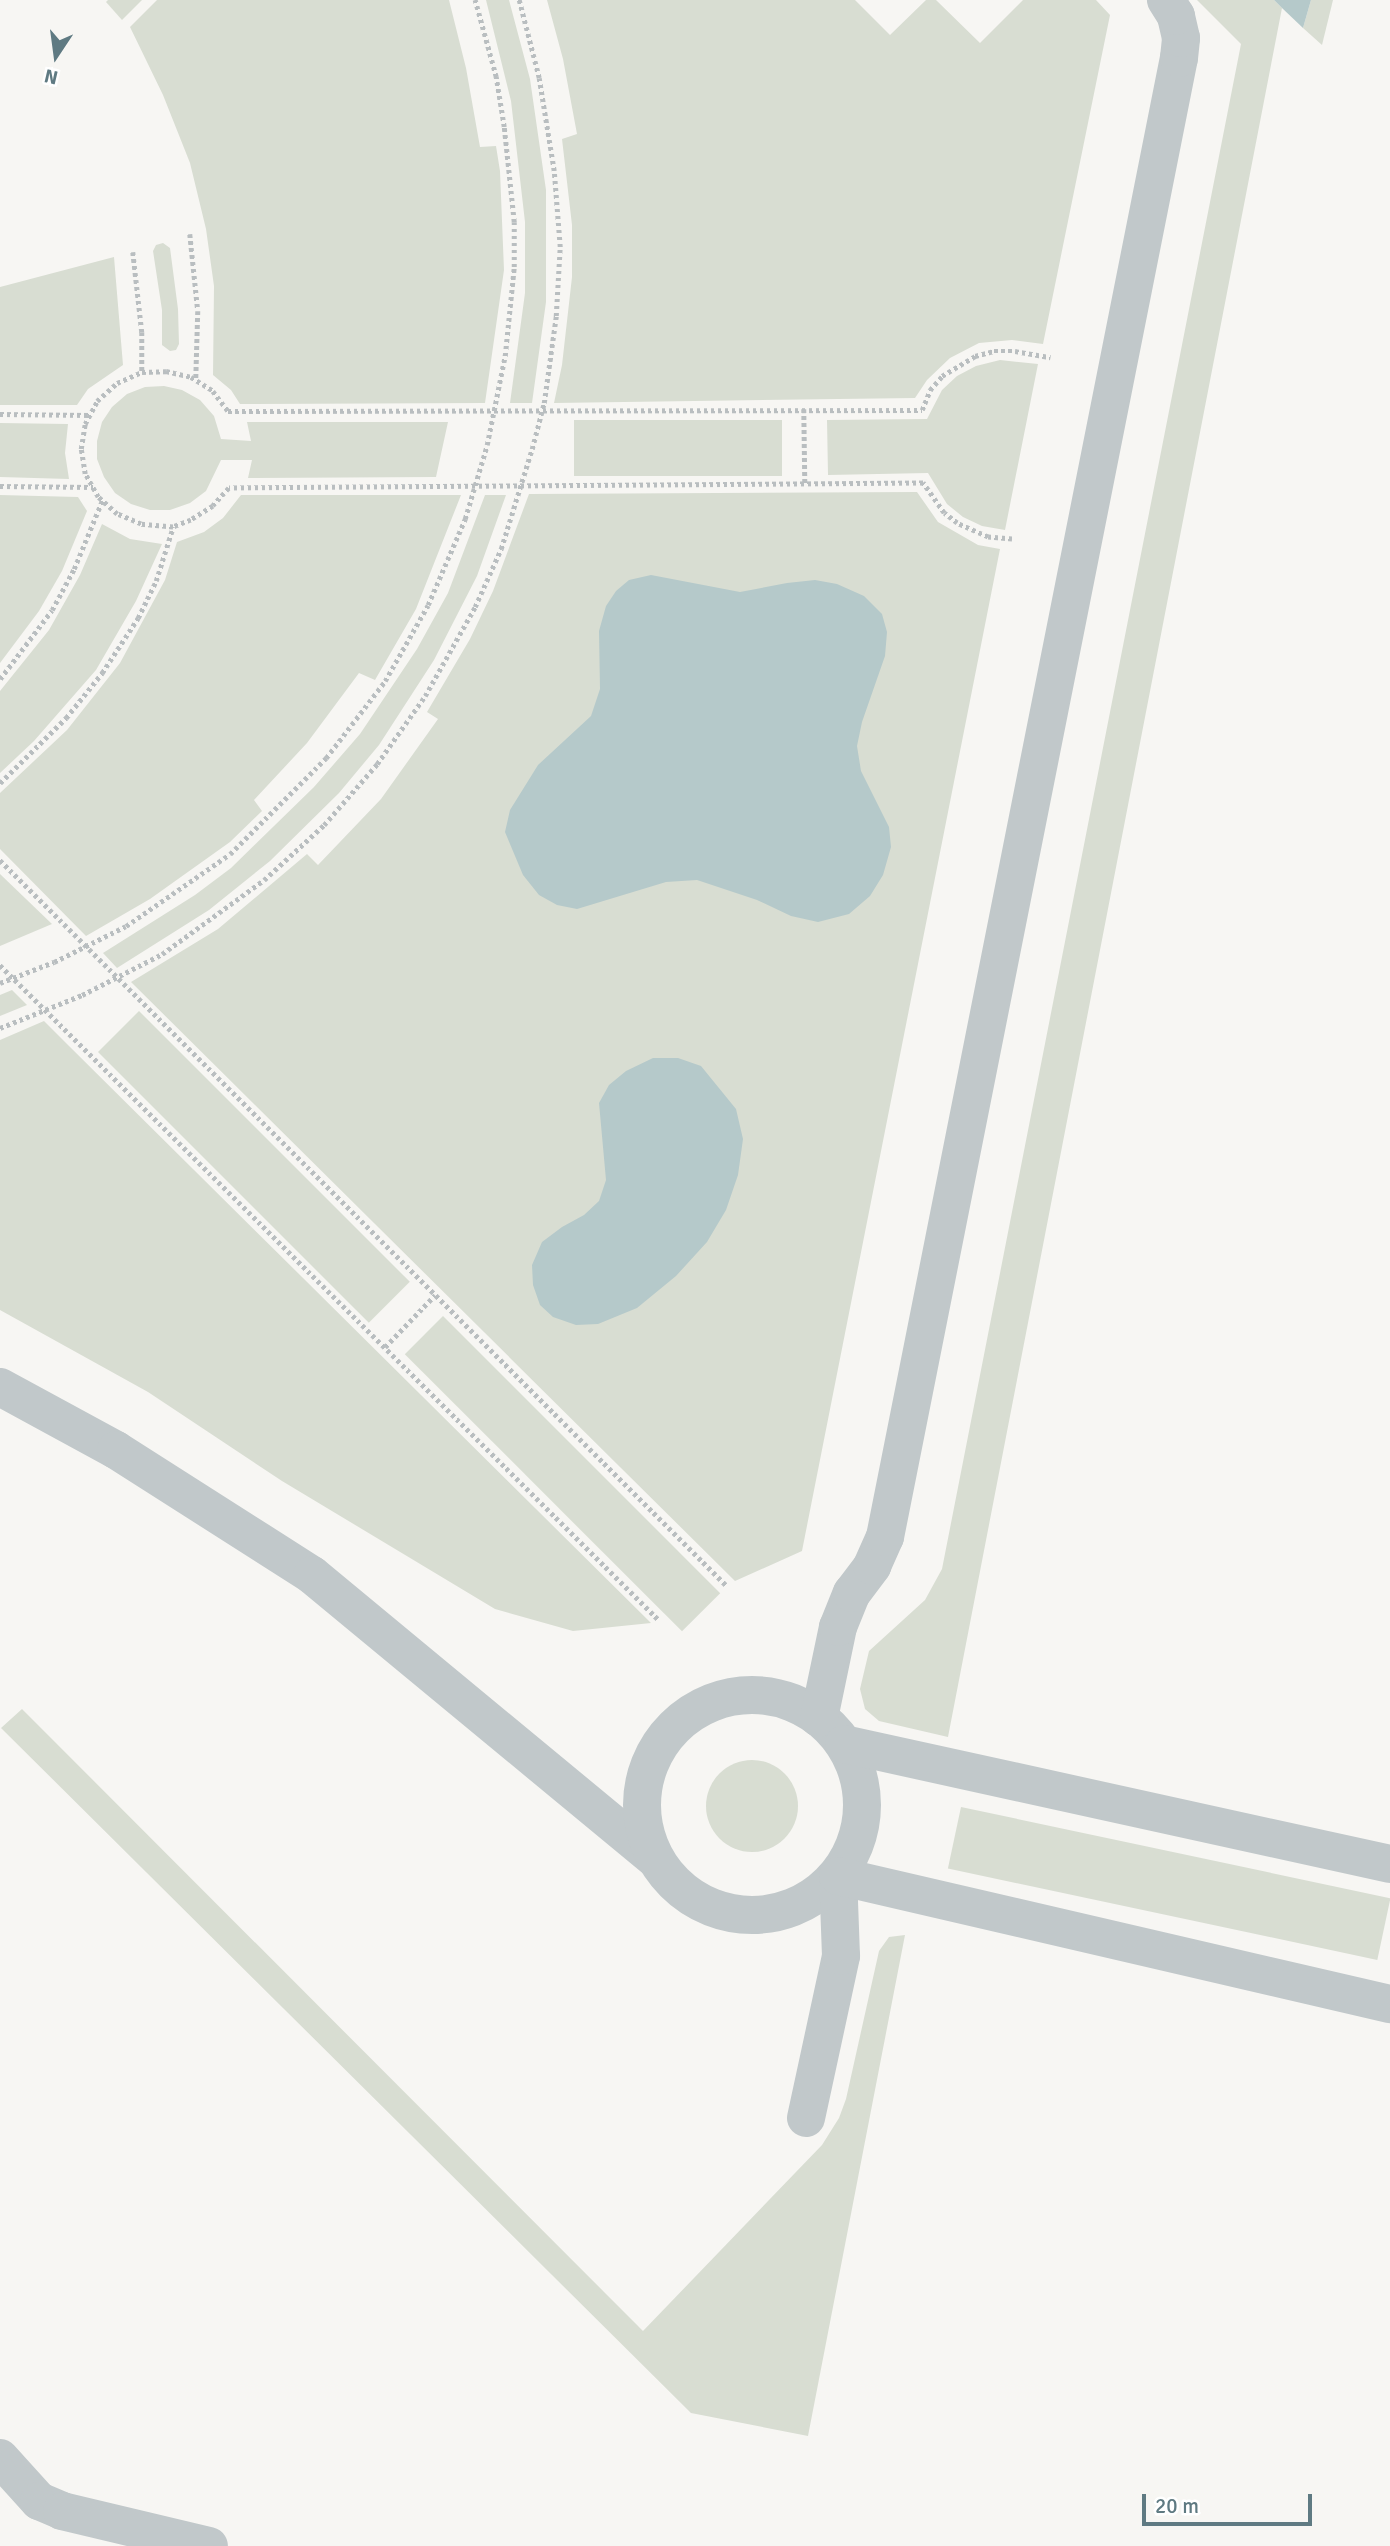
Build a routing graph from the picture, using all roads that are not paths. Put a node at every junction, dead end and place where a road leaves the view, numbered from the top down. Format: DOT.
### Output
graph roads {
  1 [pos="1166,0"];
  2 [pos="0,1387"];
  3 [pos="831,1731"];
  4 [pos="655,1859"];
  5 [pos="1390,1864"];
  6 [pos="838,1876"];
  7 [pos="1390,2004"];
  8 [pos="806,2118"];
  9 [pos="0,2458"];
  10 [pos="209,2546"];
  1 -- 3 [label="street"];
  2 -- 4 [label="street"];
  3 -- 4 [label="street"];
  3 -- 5 [label="street"];
  3 -- 6 [label="street"];
  4 -- 6 [label="street"];
  6 -- 7 [label="street"];
  6 -- 8 [label="street"];
  9 -- 10 [label="street"];
}
